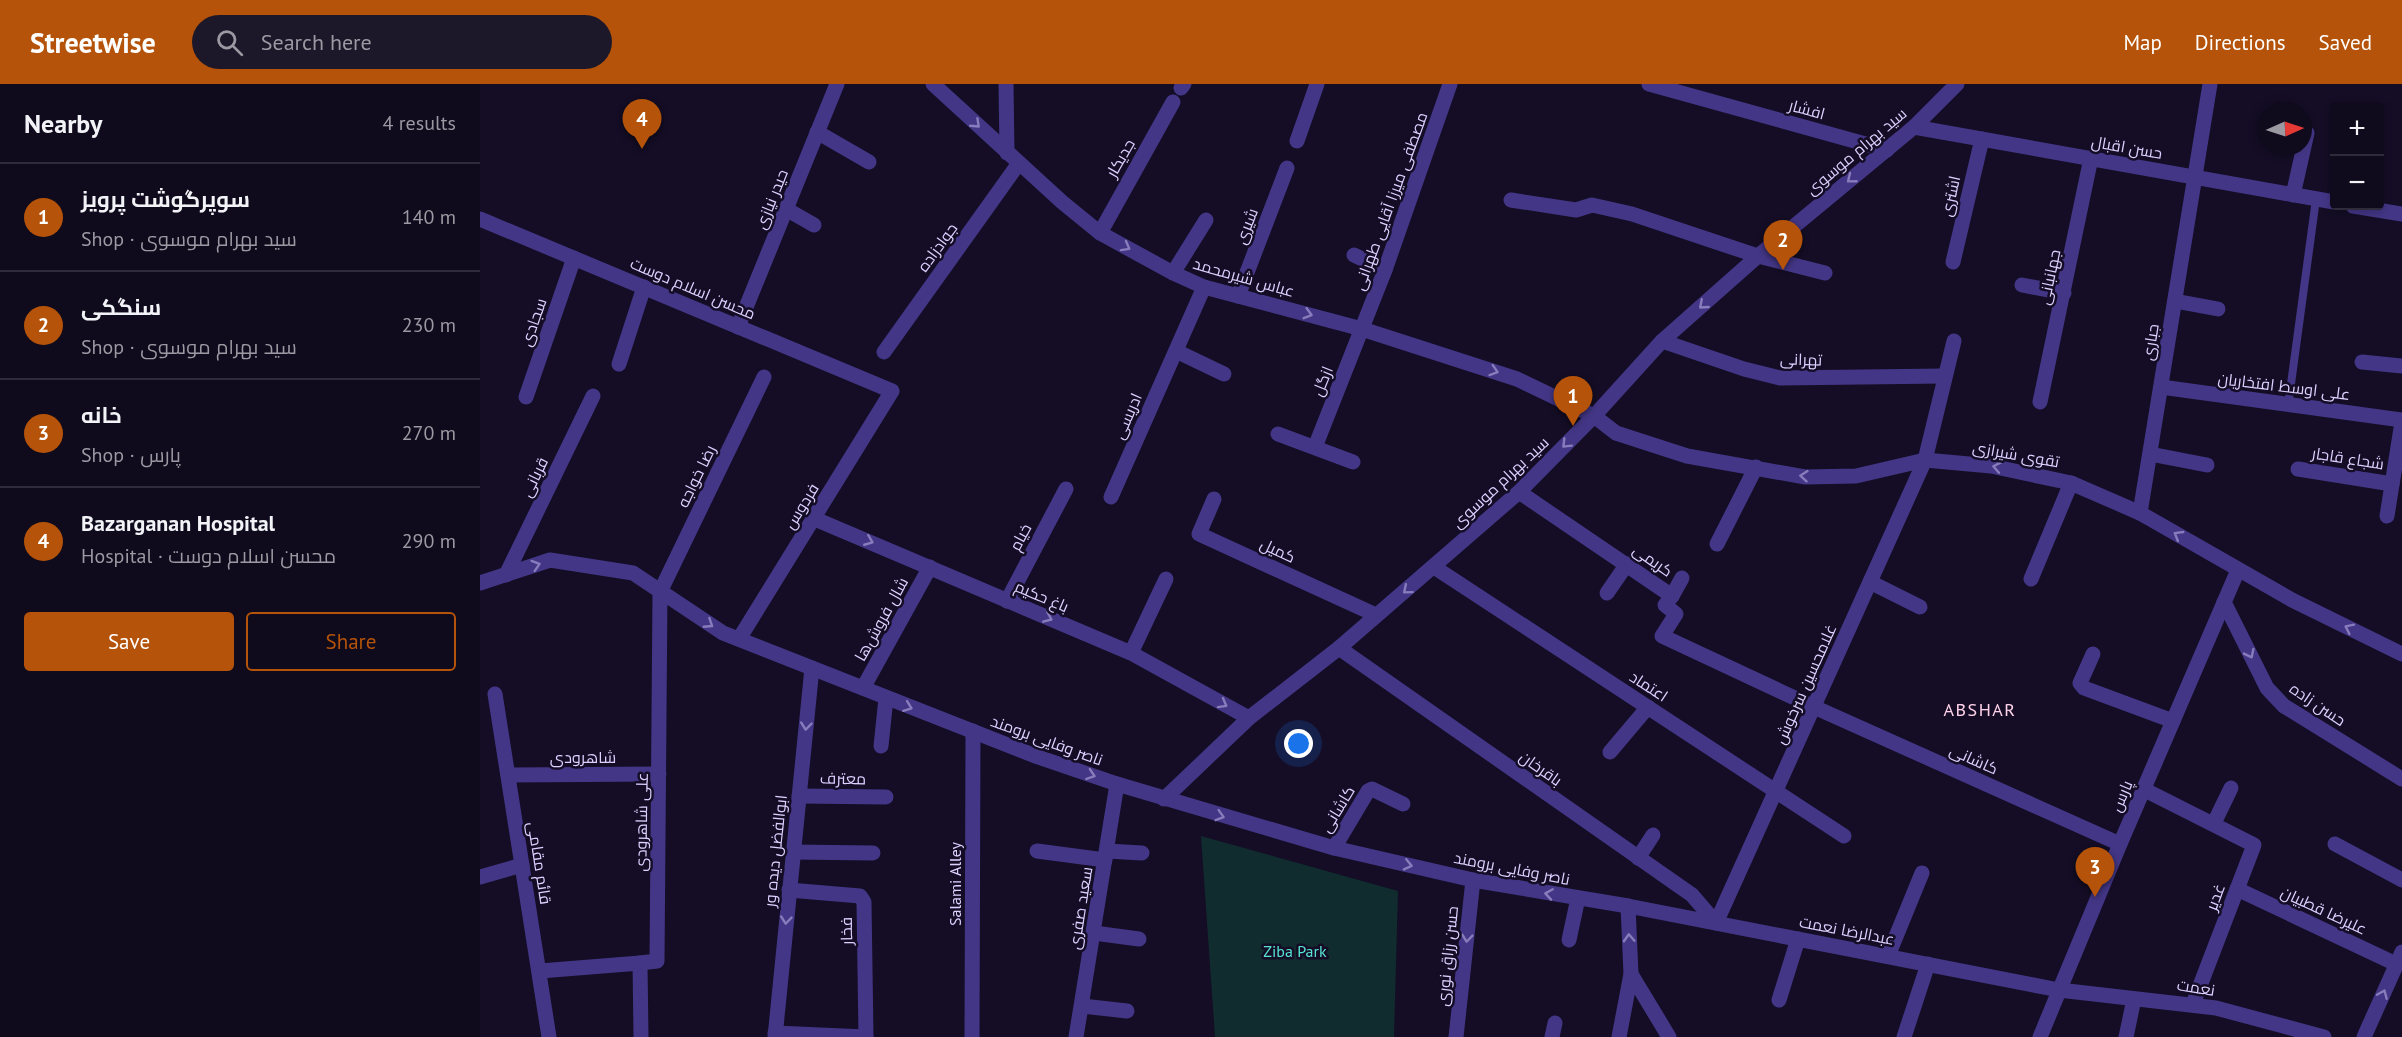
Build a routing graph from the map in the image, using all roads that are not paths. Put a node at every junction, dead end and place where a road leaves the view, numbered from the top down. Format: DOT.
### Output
graph roads {
  1 [pos="837,84"];
  2 [pos="933,84"];
  3 [pos="1006,84"];
  4 [pos="1317,84"];
  5 [pos="1450,84"];
  6 [pos="1649,84"];
  7 [pos="2210,84"];
  8 [pos="1955,85"];
  9 [pos="1173,102"];
  10 [pos="1914,127"];
  11 [pos="817,132"];
  12 [pos="1982,139"];
  13 [pos="1297,141"];
  14 [pos="1887,150"];
  15 [pos="2302,156"];
  16 [pos="1013,158"];
  17 [pos="2091,159"];
  18 [pos="869,162"];
  19 [pos="1287,168"];
  20 [pos="2195,177"];
  21 [pos="2293,195"];
  22 [pos="2316,199"];
  23 [pos="1511,200"];
  24 [pos="2330,201"];
  25 [pos="786,209"];
  26 [pos="2378,210"];
  27 [pos="2402,214"];
  28 [pos="480,219"];
  29 [pos="1206,220"];
  30 [pos="814,225"];
  31 [pos="1100,233"];
  32 [pos="1354,255"];
  33 [pos="1758,256"];
  34 [pos="574,258"];
  35 [pos="1953,262"];
  36 [pos="1385,270"];
  37 [pos="1173,273"];
  38 [pos="1825,273"];
  39 [pos="2022,285"];
  40 [pos="644,287"];
  41 [pos="1204,287"];
  42 [pos="2064,293"];
  43 [pos="1238,296"];
  44 [pos="2175,301"];
  45 [pos="2218,309"];
  46 [pos="738,327"];
  47 [pos="1362,329"];
  48 [pos="1662,341"];
  49 [pos="1954,341"];
  50 [pos="1176,351"];
  51 [pos="884,352"];
  52 [pos="2362,362"];
  53 [pos="619,364"];
  54 [pos="2402,366"];
  55 [pos="1224,374"];
  56 [pos="764,376"];
  57 [pos="1944,376"];
  58 [pos="2161,387"];
  59 [pos="892,391"];
  60 [pos="593,396"];
  61 [pos="526,397"];
  62 [pos="2040,402"];
  63 [pos="2288,406"];
  64 [pos="1594,416"];
  65 [pos="2402,421"];
  66 [pos="1278,434"];
  67 [pos="1315,447"];
  68 [pos="2150,454"];
  69 [pos="1925,460"];
  70 [pos="1353,462"];
  71 [pos="2207,465"];
  72 [pos="1756,467"];
  73 [pos="2298,469"];
  74 [pos="2396,478"];
  75 [pos="2071,483"];
  76 [pos="1066,489"];
  77 [pos="1519,492"];
  78 [pos="1111,497"];
  79 [pos="1214,499"];
  80 [pos="2140,513"];
  81 [pos="2387,516"];
  82 [pos="815,519"];
  83 [pos="1717,544"];
  84 [pos="1627,564"];
  85 [pos="930,567"];
  86 [pos="1434,567"];
  87 [pos="2238,570"];
  88 [pos="506,575"];
  89 [pos="1682,578"];
  90 [pos="1166,579"];
  91 [pos="2031,579"];
  92 [pos="1870,582"];
  93 [pos="480,583"];
  94 [pos="660,592"];
  95 [pos="1607,593"];
  96 [pos="1672,596"];
  97 [pos="1007,601"];
  98 [pos="2224,602"];
  99 [pos="1920,607"];
  100 [pos="1376,615"];
  101 [pos="739,639"];
  102 [pos="1339,648"];
  103 [pos="1131,653"];
  104 [pos="2093,654"];
  105 [pos="2402,654"];
  106 [pos="812,668"];
  107 [pos="863,688"];
  108 [pos="495,694"];
  109 [pos="886,698"];
  110 [pos="1648,707"];
  111 [pos="1814,707"];
  112 [pos="1249,718"];
  113 [pos="2173,721"];
  114 [pos="973,731"];
  115 [pos="881,746"];
  116 [pos="1610,752"];
  117 [pos="659,774"];
  118 [pos="508,775"];
  119 [pos="2402,779"];
  120 [pos="1117,784"];
  121 [pos="2231,788"];
  122 [pos="2143,789"];
  123 [pos="1776,791"];
  124 [pos="799,796"];
  125 [pos="886,797"];
  126 [pos="1164,799"];
  127 [pos="1403,804"];
  128 [pos="2214,823"];
  129 [pos="1653,835"];
  130 [pos="1844,836"];
  131 [pos="2120,844"];
  132 [pos="2335,844"];
  133 [pos="1334,848"];
  134 [pos="1037,851"];
  135 [pos="793,852"];
  136 [pos="873,853"];
  137 [pos="1142,853"];
  138 [pos="1106,855"];
  139 [pos="1638,858"];
  140 [pos="522,865"];
  141 [pos="1922,873"];
  142 [pos="480,877"];
  143 [pos="1473,880"];
  144 [pos="2402,880"];
  145 [pos="2237,889"];
  146 [pos="789,890"];
  147 [pos="1578,898"];
  148 [pos="1628,906"];
  149 [pos="1716,923"];
  150 [pos="1095,933"];
  151 [pos="1139,939"];
  152 [pos="1798,939"];
  153 [pos="1569,940"];
  154 [pos="1888,957"];
  155 [pos="2399,958"];
  156 [pos="640,963"];
  157 [pos="1928,964"];
  158 [pos="540,971"];
  159 [pos="1631,974"];
  160 [pos="2059,990"];
  161 [pos="1779,999"];
  162 [pos="2134,999"];
  163 [pos="2193,1004"];
  164 [pos="1082,1006"];
  165 [pos="1127,1011"];
  166 [pos="775,1035"];
  167 [pos="549,1037"];
  168 [pos="641,1037"];
  169 [pos="866,1037"];
  170 [pos="972,1037"];
  171 [pos="1076,1037"];
  172 [pos="1456,1037"];
  173 [pos="1619,1037"];
  174 [pos="1670,1037"];
  175 [pos="1904,1037"];
  176 [pos="2040,1037"];
  177 [pos="2126,1037"];
  178 [pos="2324,1037"];
  179 [pos="2364,1037"];
  1 -- 11 [label="street, حیدر نیازی"];
  2 -- 16 [label="street, عباس شیرمحمد, one-way"];
  3 -- 16 [label="street"];
  4 -- 13 [label="street"];
  5 -- 36 [label="street, مصطفی میرزا آقایی طهرانی"];
  6 -- 14 [label="street, افشار"];
  7 -- 20 [label="street, جباری"];
  8 -- 10 [label="street, سید بهرام موسوی"];
  9 -- 31 [label="street, جدیکار"];
  10 -- 12 [label="street, حسن اقبال"];
  10 -- 14 [label="street, سید بهرام موسوی"];
  11 -- 18 [label="street"];
  11 -- 25 [label="street, حیدر نیازی"];
  12 -- 17 [label="street, حسن اقبال"];
  12 -- 35 [label="street, اشتری"];
  14 -- 33 [label="street, سید بهرام موسوی, one-way"];
  15 -- 21 [label="street"];
  16 -- 31 [label="street, عباس شیرمحمد"];
  16 -- 51 [label="street, جوادزاده"];
  17 -- 20 [label="street, حسن اقبال"];
  17 -- 42 [label="street, جهانبانی"];
  19 -- 43 [label="street, شیری"];
  20 -- 21 [label="street, حسن اقبال"];
  20 -- 44 [label="street, جباری"];
  21 -- 22 [label="street, حسن اقبال"];
  22 -- 24 [label="street, حسن اقبال"];
  22 -- 63 [label="lane"];
  23 -- 33 [label="street"];
  25 -- 30 [label="street"];
  25 -- 46 [label="street, حیدر نیازی"];
  26 -- 27 [label="street"];
  28 -- 34 [label="street, محسن اسلام دوست"];
  29 -- 37 [label="street"];
  31 -- 37 [label="street, عباس شیرمحمد, one-way"];
  32 -- 36 [label="street"];
  33 -- 38 [label="street"];
  33 -- 48 [label="street, سید بهرام موسوی, one-way"];
  34 -- 40 [label="street, محسن اسلام دوست"];
  34 -- 61 [label="street, سجادی"];
  36 -- 47 [label="street, مصطفی میرزا آقایی طهرانی"];
  37 -- 41 [label="street, عباس شیرمحمد"];
  39 -- 42 [label="street"];
  40 -- 46 [label="street, محسن اسلام دوست"];
  40 -- 53 [label="street"];
  41 -- 43 [label="street, عباس شیرمحمد"];
  41 -- 50 [label="street, ادریسی"];
  42 -- 62 [label="street, جهانبانی"];
  43 -- 47 [label="street, عباس شیرمحمد, one-way"];
  44 -- 45 [label="street"];
  44 -- 58 [label="street, جباری"];
  46 -- 59 [label="street, محسن اسلام دوست"];
  47 -- 64 [label="street, عباس شیرمحمد, one-way"];
  47 -- 67 [label="street, ازگل"];
  48 -- 57 [label="street, تهرانی"];
  48 -- 64 [label="street, سید بهرام موسوی"];
  49 -- 57 [label="street"];
  50 -- 55 [label="street"];
  50 -- 78 [label="street, ادریسی"];
  52 -- 54 [label="street"];
  56 -- 94 [label="street, رضا خواجه"];
  57 -- 69 [label="street"];
  58 -- 63 [label="street, علی اوسط افتخاریان"];
  58 -- 68 [label="street, جباری"];
  59 -- 82 [label="street, فردوس"];
  60 -- 88 [label="street, قربانی"];
  63 -- 65 [label="street, علی اوسط افتخاریان"];
  64 -- 72 [label="street, تقوی شیرازی"];
  64 -- 77 [label="street, سید بهرام موسوی, one-way"];
  65 -- 74 [label="street, شجاع قاجار"];
  66 -- 67 [label="street"];
  67 -- 70 [label="street"];
  68 -- 71 [label="street"];
  68 -- 80 [label="street, جباری"];
  69 -- 72 [label="street, تقوی شیرازی, one-way"];
  75 -- 69 [label="street, تقوی شیرازی, one-way"];
  69 -- 92 [label="street, غلامحسین سرخوش"];
  72 -- 83 [label="street"];
  73 -- 74 [label="street, شجاع قاجار"];
  74 -- 81 [label="street, شجاع قاجار"];
  75 -- 80 [label="street, تقوی شیرازی"];
  75 -- 91 [label="street"];
  76 -- 97 [label="street, خیام"];
  77 -- 84 [label="street, کریمی"];
  77 -- 86 [label="street, سید بهرام موسوی"];
  79 -- 100 [label="street, کمیل"];
  87 -- 80 [label="street, تقوی شیرازی, one-way"];
  82 -- 85 [label="street, باغ حکیم, one-way"];
  82 -- 101 [label="street, فردوس"];
  84 -- 95 [label="street"];
  84 -- 96 [label="street, کریمی"];
  85 -- 97 [label="street, باغ حکیم"];
  85 -- 107 [label="street, شال فروش‌ها"];
  86 -- 100 [label="street, سید بهرام موسوی, one-way"];
  86 -- 110 [label="street, اعتماد"];
  87 -- 98 [label="street, پارس"];
  105 -- 87 [label="street, تقوی شیرازی, one-way"];
  88 -- 93 [label="street, ناصر وفایی برومند"];
  88 -- 94 [label="street, ناصر وفایی برومند, one-way"];
  89 -- 96 [label="street"];
  90 -- 103 [label="street"];
  92 -- 99 [label="street"];
  92 -- 111 [label="street, غلامحسین سرخوش"];
  94 -- 101 [label="street, ناصر وفایی برومند, one-way"];
  94 -- 117 [label="street, علی شاهرودی"];
  96 -- 111 [label="street, کریمی"];
  97 -- 103 [label="street, باغ حکیم, one-way"];
  98 -- 113 [label="street, پارس"];
  98 -- 119 [label="street, حسن زاده, one-way"];
  100 -- 102 [label="street, سید بهرام موسوی"];
  101 -- 106 [label="street, ناصر وفایی برومند"];
  102 -- 112 [label="street, سید بهرام موسوی"];
  102 -- 139 [label="street, باقرخان"];
  103 -- 112 [label="street, باغ حکیم, one-way"];
  104 -- 113 [label="street"];
  106 -- 107 [label="street, ناصر وفایی برومند"];
  106 -- 124 [label="street, ابوالفضل دیده ور, one-way"];
  107 -- 109 [label="street, ناصر وفایی برومند"];
  108 -- 118 [label="street, قائم مقامی"];
  109 -- 114 [label="street, ناصر وفایی برومند, one-way"];
  109 -- 115 [label="street"];
  110 -- 116 [label="street"];
  110 -- 123 [label="street, اعتماد"];
  111 -- 123 [label="street, غلامحسین سرخوش"];
  111 -- 131 [label="street, کاشانی"];
  112 -- 126 [label="street, سید بهرام موسوی"];
  113 -- 122 [label="street, پارس"];
  114 -- 120 [label="street, ناصر وفایی برومند, one-way"];
  114 -- 170 [label="street, Salami Alley"];
  117 -- 118 [label="street, شاهرودی"];
  117 -- 156 [label="street, علی شاهرودی"];
  118 -- 140 [label="street, قائم مقامی"];
  120 -- 126 [label="street, ناصر وفایی برومند"];
  120 -- 138 [label="street, سعید صفری"];
  121 -- 128 [label="street"];
  122 -- 128 [label="street"];
  122 -- 131 [label="street, پارس"];
  123 -- 130 [label="street, اعتماد"];
  123 -- 149 [label="street, غلامحسین سرخوش"];
  124 -- 125 [label="street, معترف"];
  124 -- 135 [label="street, ابوالفضل دیده ور"];
  126 -- 133 [label="street, ناصر وفایی برومند, one-way"];
  127 -- 133 [label="street, کاشانی"];
  128 -- 145 [label="street, غدیر"];
  129 -- 139 [label="street"];
  131 -- 160 [label="street, پارس"];
  132 -- 144 [label="street"];
  133 -- 143 [label="street, ناصر وفایی برومند, one-way"];
  134 -- 138 [label="street"];
  135 -- 136 [label="street"];
  135 -- 146 [label="street, ابوالفضل دیده ور"];
  137 -- 138 [label="street"];
  138 -- 150 [label="street, سعید صفری"];
  139 -- 149 [label="street, باقرخان"];
  140 -- 142 [label="street"];
  140 -- 158 [label="street, قائم مقامی"];
  141 -- 154 [label="street"];
  147 -- 143 [label="street, ناصر وفایی برومند, one-way"];
  143 -- 172 [label="street, حسن رزاق نوری, one-way"];
  145 -- 155 [label="street, علیرضا قطبیان"];
  145 -- 163 [label="street, غدیر"];
  146 -- 166 [label="street, ابوالفضل دیده ور, one-way"];
  146 -- 169 [label="street, فخار"];
  147 -- 148 [label="street, ناصر وفایی برومند"];
  147 -- 153 [label="street"];
  148 -- 149 [label="street, عبدالرضا نعمت"];
  159 -- 148 [label="street, one-way"];
  149 -- 152 [label="street, عبدالرضا نعمت"];
  150 -- 151 [label="street"];
  150 -- 164 [label="street, سعید صفری"];
  152 -- 154 [label="street, عبدالرضا نعمت"];
  152 -- 161 [label="street"];
  154 -- 157 [label="street, عبدالرضا نعمت"];
  179 -- 155 [label="street, one-way"];
  156 -- 158 [label="street"];
  156 -- 168 [label="street"];
  157 -- 160 [label="street, عبدالرضا نعمت"];
  157 -- 175 [label="street"];
  158 -- 167 [label="street, قائم مقامی"];
  159 -- 173 [label="street"];
  159 -- 174 [label="street"];
  160 -- 162 [label="street, نعمت"];
  160 -- 176 [label="street, پارس"];
  162 -- 163 [label="street, نعمت"];
  162 -- 177 [label="street"];
  163 -- 178 [label="street, نعمت"];
  164 -- 165 [label="street"];
  164 -- 171 [label="street, سعید صفری"];
  166 -- 169 [label="street"];
}
